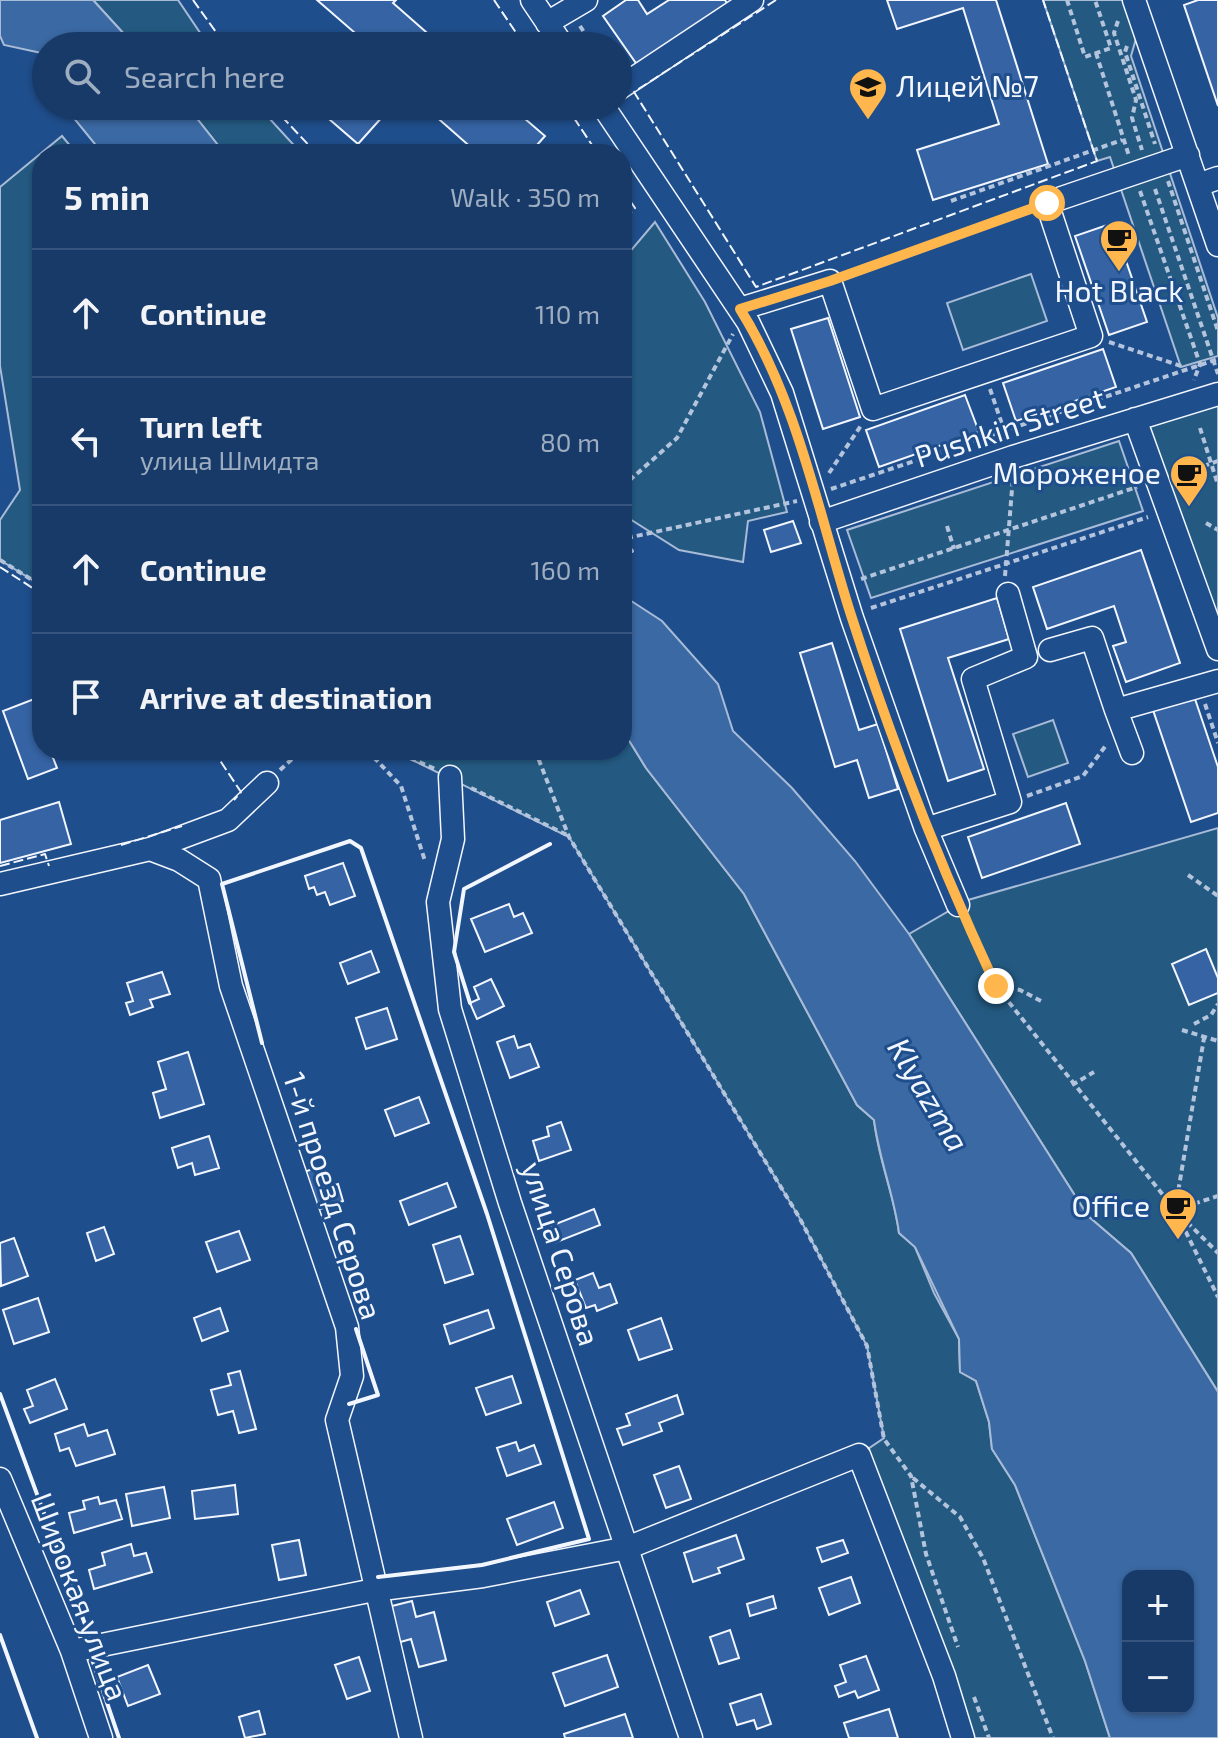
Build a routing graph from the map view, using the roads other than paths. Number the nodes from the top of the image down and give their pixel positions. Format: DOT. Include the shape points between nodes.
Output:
graph roads {
  1 [pos="532,0"];
  2 [pos="586,0"];
  3 [pos="752,0"];
  4 [pos="1135,0"];
  5 [pos="547,23"];
  6 [pos="553,32"];
  7 [pos="632,80"];
  8 [pos="612,120"];
  9 [pos="627,144"];
  10 [pos="632,152"];
  11 [pos="1188,155"];
  12 [pos="1208,182"];
  13 [pos="1218,245"];
  14 [pos="738,319"];
  15 [pos="1218,394"];
  16 [pos="1135,419"];
  17 [pos="821,522"];
  18 [pos="1008,594"];
  19 [pos="1218,649"];
  20 [pos="1050,650"];
  21 [pos="1208,683"];
  22 [pos="1118,717"];
  23 [pos="1132,753"];
  24 [pos="450,777"];
  25 [pos="267,783"];
  26 [pos="926,829"];
  27 [pos="150,849"];
  28 [pos="0,884"];
  29 [pos="958,905"];
  30 [pos="0,1479"];
  31 [pos="627,1548"];
  32 [pos="374,1590"];
  33 [pos="72,1651"];
  34 [pos="101,1738"];
  35 [pos="411,1738"];
  36 [pos="691,1738"];
  37 [pos="963,1738"];
  1 -- 5 [label="street"];
  2 -- 5 [label="street"];
  3 -- 7 [label="street"];
  4 -- 11 [label="street"];
  5 -- 6 [label="street"];
  8 -- 9 [label="street"];
  10 -- 14 [label="street"];
  11 -- 12 [label="street"];
  11 -- 14 [label="street" via="1047,203 1091,336 873,409 830,281"];
  12 -- 13 [label="street"];
  14 -- 17 [label="street" via="782,393 818,488"];
  15 -- 16 [label="street, Pushkin Street"];
  16 -- 17 [label="street, Pushkin Street"];
  16 -- 19 [label="street"];
  17 -- 26 [label="street"];
  18 -- 26 [label="street" via="1026,657 973,679 1010,802"];
  20 -- 22 [label="street" via="1092,638"];
  21 -- 22 [label="street"];
  22 -- 23 [label="street"];
  24 -- 31 [label="street, улица Серова" via="453,839 438,902 450,1009"];
  25 -- 27 [label="street" via="228,820"];
  26 -- 29 [label="street"];
  27 -- 28 [label="street"];
  27 -- 32 [label="street, 1-й проезд Серова" via="209,879 231,986 347,1327 352,1376 337,1420"];
  30 -- 33 [label="street, Широкая улица"];
  31 -- 32 [label="street" via="483,1576"];
  31 -- 36 [label="street, улица Серова"];
  31 -- 37 [label="street" via="859,1455"];
  32 -- 33 [label="street"];
  32 -- 35 [label="street, 1-й проезд Серова"];
  33 -- 34 [label="street, Широкая улица"];
}
